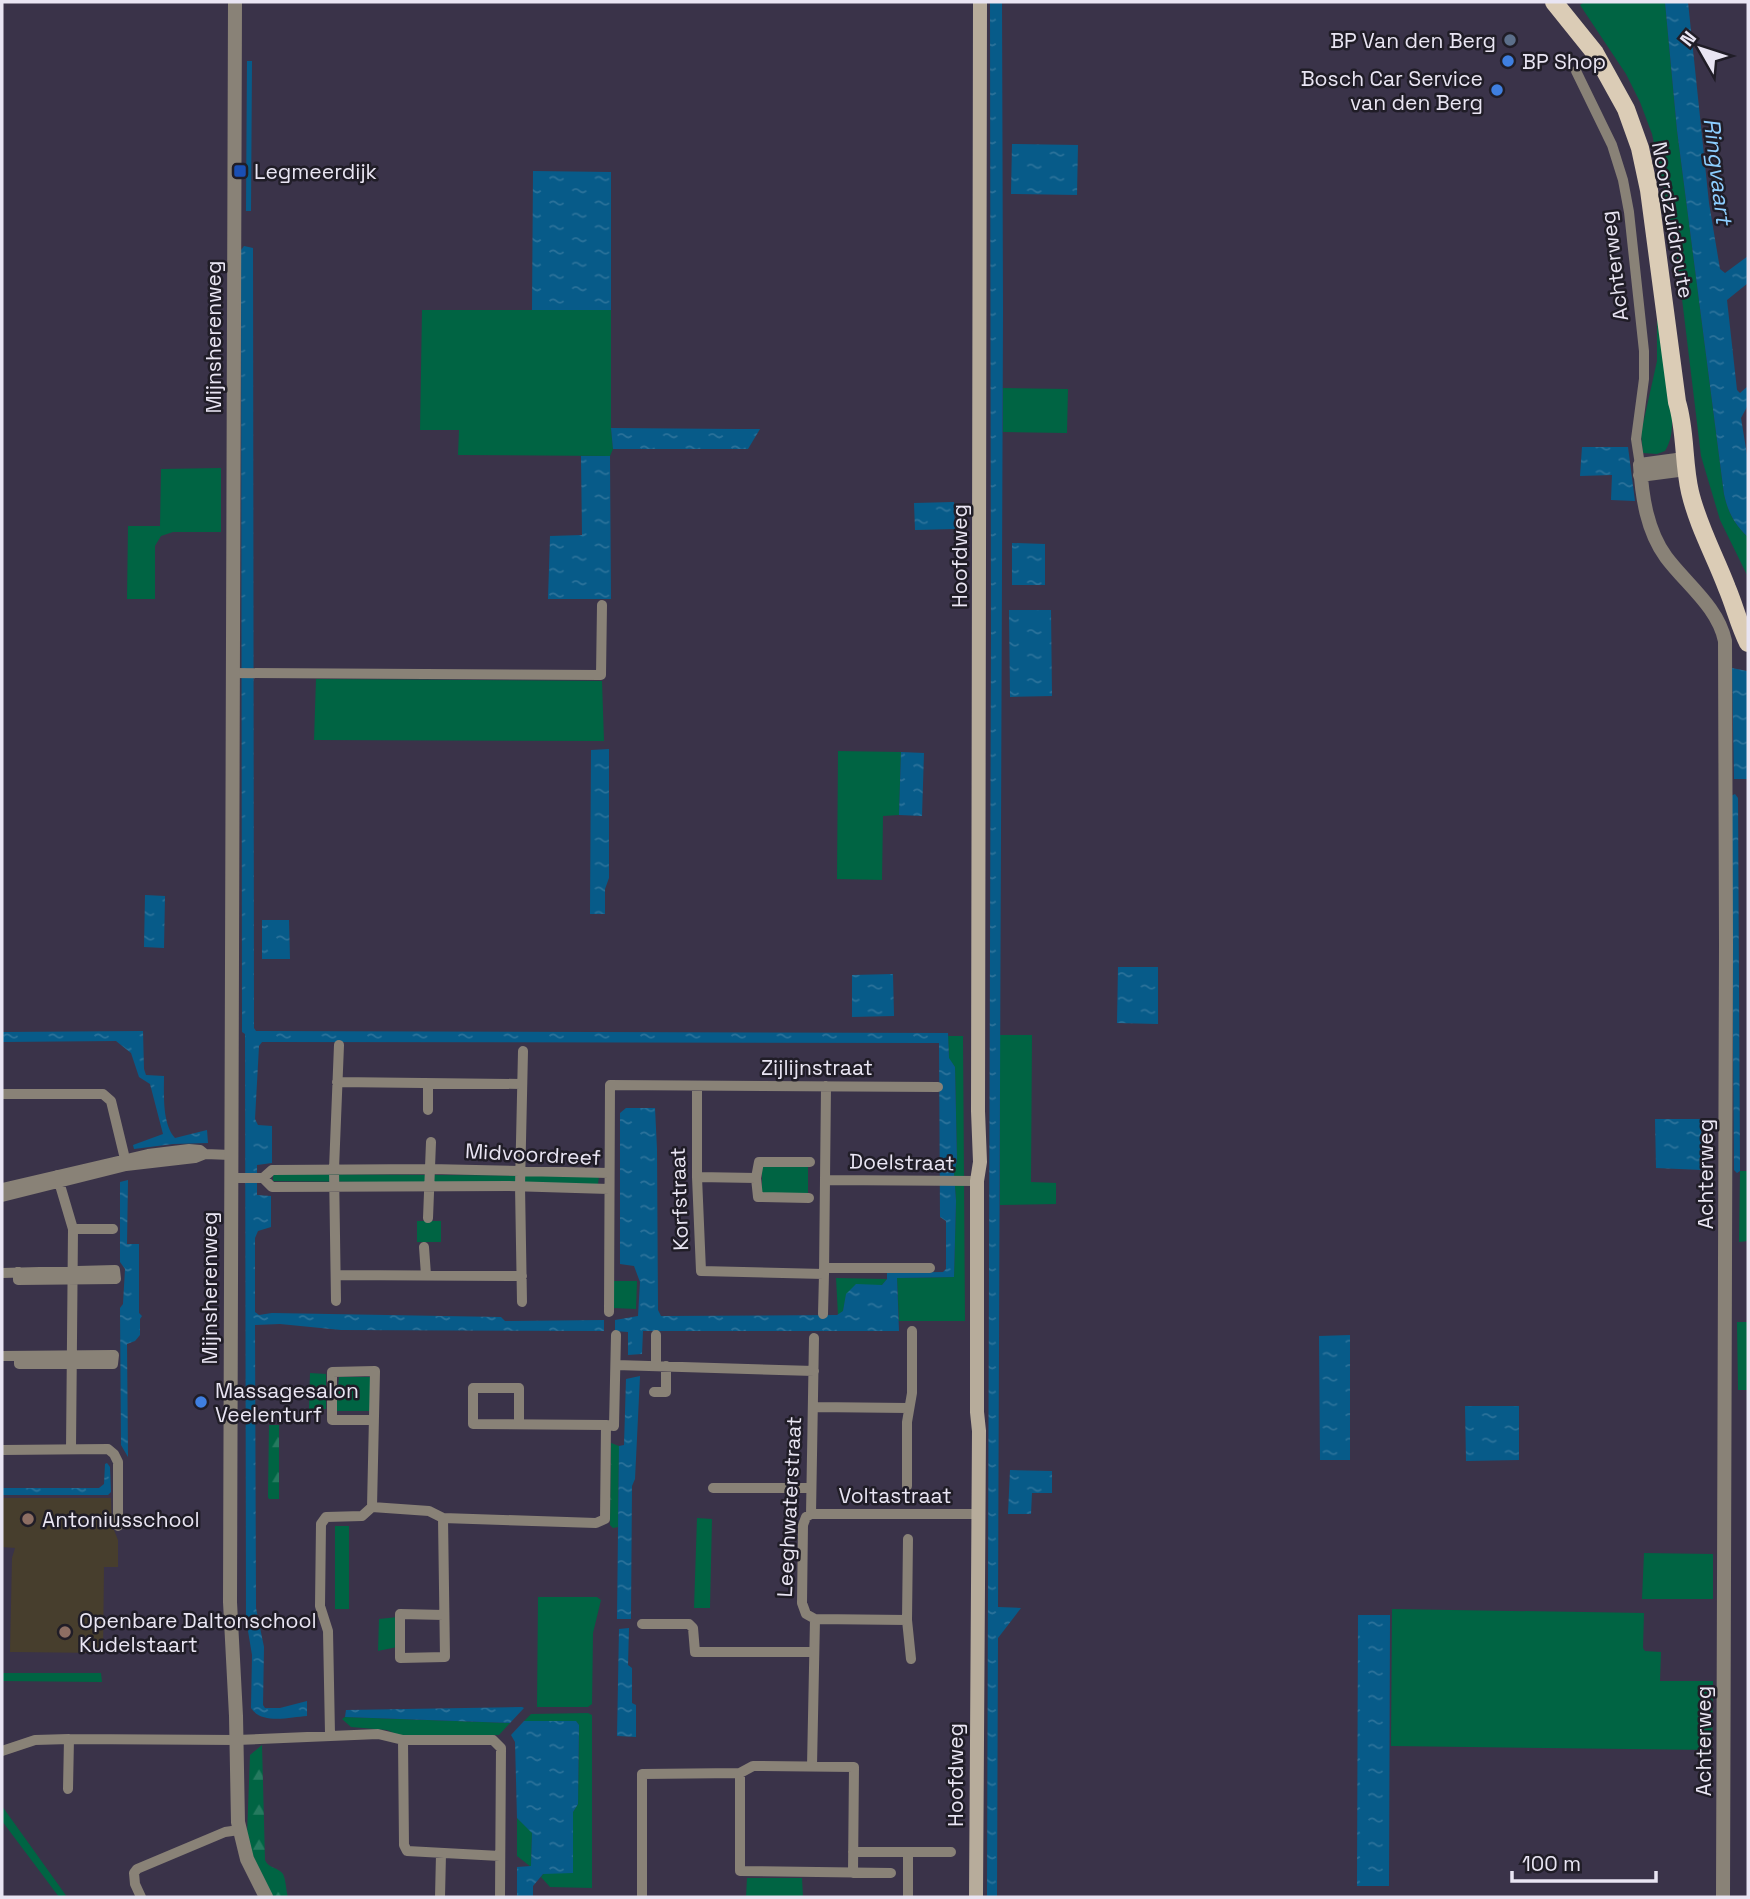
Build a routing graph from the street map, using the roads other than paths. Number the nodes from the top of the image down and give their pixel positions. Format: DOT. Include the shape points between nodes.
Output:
graph roads {
  1 [pos="235,2"];
  2 [pos="980,2"];
  3 [pos="1540,2"];
  4 [pos="1554,2"];
  5 [pos="1569,23"];
  6 [pos="1576,71"];
  7 [pos="1685,464"];
  8 [pos="1640,470"];
  9 [pos="1729,590"];
  10 [pos="602,605"];
  11 [pos="1748,623"];
  12 [pos="1748,643"];
  13 [pos="237,673"];
  14 [pos="339,1045"];
  15 [pos="523,1051"];
  16 [pos="337,1082"];
  17 [pos="428,1084"];
  18 [pos="522,1084"];
  19 [pos="697,1086"];
  20 [pos="826,1086"];
  21 [pos="938,1087"];
  22 [pos="2,1094"];
  23 [pos="428,1110"];
  24 [pos="431,1142"];
  25 [pos="230,1155"];
  26 [pos="125,1162"];
  27 [pos="810,1162"];
  28 [pos="430,1169"];
  29 [pos="334,1170"];
  30 [pos="521,1171"];
  31 [pos="609,1173"];
  32 [pos="696,1177"];
  33 [pos="235,1178"];
  34 [pos="262,1178"];
  35 [pos="756,1178"];
  36 [pos="58,1179"];
  37 [pos="826,1180"];
  38 [pos="977,1181"];
  39 [pos="428,1186"];
  40 [pos="520,1186"];
  41 [pos="2,1188"];
  42 [pos="335,1188"];
  43 [pos="609,1189"];
  44 [pos="2,1198"];
  45 [pos="809,1198"];
  46 [pos="428,1218"];
  47 [pos="73,1228"];
  48 [pos="113,1228"];
  49 [pos="424,1247"];
  50 [pos="930,1268"];
  51 [pos="824,1271"];
  52 [pos="2,1273"];
  53 [pos="72,1275"];
  54 [pos="337,1275"];
  55 [pos="426,1275"];
  56 [pos="522,1276"];
  57 [pos="335,1301"];
  58 [pos="522,1302"];
  59 [pos="609,1312"];
  60 [pos="823,1314"];
  61 [pos="912,1331"];
  62 [pos="616,1335"];
  63 [pos="656,1335"];
  64 [pos="814,1338"];
  65 [pos="2,1356"];
  66 [pos="71,1359"];
  67 [pos="616,1365"];
  68 [pos="661,1366"];
  69 [pos="814,1371"];
  70 [pos="654,1392"];
  71 [pos="813,1407"];
  72 [pos="908,1408"];
  73 [pos="374,1420"];
  74 [pos="519,1424"];
  75 [pos="606,1425"];
  76 [pos="71,1449"];
  77 [pos="2,1450"];
  78 [pos="907,1486"];
  79 [pos="713,1488"];
  80 [pos="811,1488"];
  81 [pos="372,1507"];
  82 [pos="811,1514"];
  83 [pos="975,1514"];
  84 [pos="443,1518"];
  85 [pos="118,1527"];
  86 [pos="908,1539"];
  87 [pos="444,1615"];
  88 [pos="815,1619"];
  89 [pos="907,1620"];
  90 [pos="642,1624"];
  91 [pos="813,1652"];
  92 [pos="911,1659"];
  93 [pos="330,1734"];
  94 [pos="69,1739"];
  95 [pos="237,1740"];
  96 [pos="403,1740"];
  97 [pos="2,1751"];
  98 [pos="812,1766"];
  99 [pos="740,1773"];
  100 [pos="68,1789"];
  101 [pos="239,1830"];
  102 [pos="853,1852"];
  103 [pos="908,1852"];
  104 [pos="951,1852"];
  105 [pos="441,1854"];
  106 [pos="500,1856"];
  107 [pos="853,1872"];
  108 [pos="891,1873"];
  109 [pos="141,1897"];
  110 [pos="266,1897"];
  111 [pos="440,1897"];
  112 [pos="500,1897"];
  113 [pos="642,1897"];
  114 [pos="908,1897"];
  115 [pos="976,1897"];
  116 [pos="1723,1897"];
  1 -- 13 [label="street, Mijnsherenweg"];
  2 -- 38 [label="main road, Hoofdweg"];
  3 -- 5 [label="main road, Noordzuidroute"];
  4 -- 5 [label="main road, Noordzuidroute"];
  5 -- 7 [label="main road, Noordzuidroute" via="1595,53 1626,108 1640,148 1677,402 1676,443"];
  6 -- 8 [label="street, Achterweg" via="1612,145 1629,212 1644,351 1636,439"];
  7 -- 8 [label="street"];
  7 -- 9 [label="main road, Noordzuidroute" via="1699,521"];
  8 -- 116 [label="street, Achterweg" via="1653,535 1715,616 1725,641"];
  9 -- 11 [label="main road, Noordzuidroute"];
  9 -- 12 [label="main road, Noordzuidroute"];
  10 -- 13 [label="street" via="601,675"];
  13 -- 25 [label="street, Mijnsherenweg"];
  14 -- 16 [label="street"];
  15 -- 18 [label="street"];
  16 -- 17 [label="street"];
  16 -- 29 [label="street"];
  17 -- 18 [label="street"];
  17 -- 23 [label="street"];
  18 -- 30 [label="street"];
  19 -- 20 [label="street, Zijlijnstraat"];
  19 -- 31 [label="street, Zijlijnstraat" via="610,1085"];
  19 -- 32 [label="street, Korfstraat"];
  20 -- 21 [label="street, Zijlijnstraat"];
  20 -- 37 [label="street"];
  22 -- 26 [label="street" via="103,1094 111,1101"];
  24 -- 28 [label="street"];
  25 -- 26 [label="street"];
  25 -- 33 [label="street, Mijnsherenweg"];
  26 -- 36 [label="street"];
  27 -- 35 [label="street" via="759,1162"];
  28 -- 29 [label="street, Midvoordreef"];
  28 -- 30 [label="street, Midvoordreef"];
  28 -- 39 [label="street"];
  29 -- 34 [label="street, Midvoordreef" via="272,1170"];
  29 -- 42 [label="street"];
  30 -- 31 [label="street, Midvoordreef"];
  30 -- 40 [label="street"];
  31 -- 43 [label="street, Midvoordreef"];
  32 -- 35 [label="street"];
  32 -- 51 [label="street, Korfstraat" via="701,1271"];
  33 -- 34 [label="street, Midvoordreef"];
  33 -- 95 [label="street, Mijnsherenweg" via="230,1602"];
  34 -- 42 [label="street, Midvoordreef" via="272,1187"];
  35 -- 45 [label="street" via="758,1197"];
  36 -- 41 [label="street"];
  36 -- 44 [label="street"];
  36 -- 47 [label="street"];
  37 -- 38 [label="street, Doelstraat"];
  37 -- 51 [label="street"];
  38 -- 83 [label="main road, Hoofdweg" via="979,1431"];
  39 -- 40 [label="street, Midvoordreef"];
  39 -- 42 [label="street, Midvoordreef"];
  39 -- 46 [label="street"];
  40 -- 43 [label="street, Midvoordreef"];
  40 -- 56 [label="street"];
  42 -- 54 [label="street"];
  43 -- 59 [label="street"];
  47 -- 48 [label="street"];
  47 -- 53 [label="street"];
  49 -- 55 [label="street"];
  50 -- 51 [label="street, Korfstraat"];
  51 -- 60 [label="street"];
  52 -- 53 [label="street"];
  53 -- 66 [label="street"];
  54 -- 55 [label="street"];
  54 -- 57 [label="street"];
  55 -- 56 [label="street"];
  56 -- 58 [label="street"];
  61 -- 72 [label="street"];
  62 -- 67 [label="street"];
  63 -- 68 [label="street"];
  64 -- 69 [label="street, Leeghwaterstraat"];
  65 -- 66 [label="street"];
  66 -- 76 [label="street"];
  67 -- 68 [label="street"];
  67 -- 75 [label="street" via="614,1426"];
  68 -- 69 [label="street"];
  68 -- 70 [label="street" via="666,1392"];
  69 -- 71 [label="street, Leeghwaterstraat"];
  71 -- 72 [label="street"];
  71 -- 80 [label="street, Leeghwaterstraat"];
  72 -- 78 [label="street"];
  73 -- 73 [label="street" via="375,1371 332,1371 332,1420"];
  73 -- 81 [label="street"];
  74 -- 74 [label="street" via="473,1424 473,1388 519,1388"];
  74 -- 75 [label="street"];
  75 -- 84 [label="street" via="605,1519 596,1523"];
  76 -- 77 [label="street"];
  76 -- 85 [label="street" via="108,1449 114,1454 118,1462"];
  79 -- 80 [label="street"];
  80 -- 82 [label="street, Leeghwaterstraat"];
  81 -- 84 [label="street" via="429,1511"];
  81 -- 93 [label="street" via="362,1516 326,1517 321,1524 320,1606 328,1631"];
  82 -- 83 [label="street, Voltastraat"];
  82 -- 88 [label="street, Leeghwaterstraat" via="803,1525 802,1603 806,1614"];
  83 -- 115 [label="main road, Hoofdweg"];
  84 -- 87 [label="street"];
  86 -- 89 [label="street"];
  87 -- 87 [label="street" via="400,1614 400,1658 444,1657"];
  88 -- 89 [label="street"];
  88 -- 91 [label="street, Leeghwaterstraat"];
  89 -- 92 [label="street"];
  90 -- 91 [label="street" via="689,1624 695,1652"];
  91 -- 98 [label="street, Leeghwaterstraat"];
  93 -- 95 [label="street"];
  93 -- 96 [label="street" via="378,1734"];
  94 -- 95 [label="street"];
  94 -- 97 [label="street" via="35,1740"];
  94 -- 100 [label="street"];
  95 -- 101 [label="street, Mijnsherenweg"];
  96 -- 105 [label="street" via="404,1845 413,1853"];
  96 -- 106 [label="street" via="497,1743 501,1748"];
  98 -- 99 [label="street" via="753,1766"];
  98 -- 102 [label="street" via="854,1767"];
  99 -- 107 [label="street" via="740,1871"];
  99 -- 113 [label="street" via="642,1774"];
  101 -- 109 [label="street" via="137,1869 135,1884"];
  101 -- 110 [label="street, Mijnsherenweg"];
  102 -- 103 [label="street"];
  102 -- 107 [label="street"];
  103 -- 104 [label="street"];
  103 -- 114 [label="street"];
  105 -- 106 [label="street"];
  105 -- 111 [label="street"];
  106 -- 112 [label="street"];
  107 -- 108 [label="street"];
}
